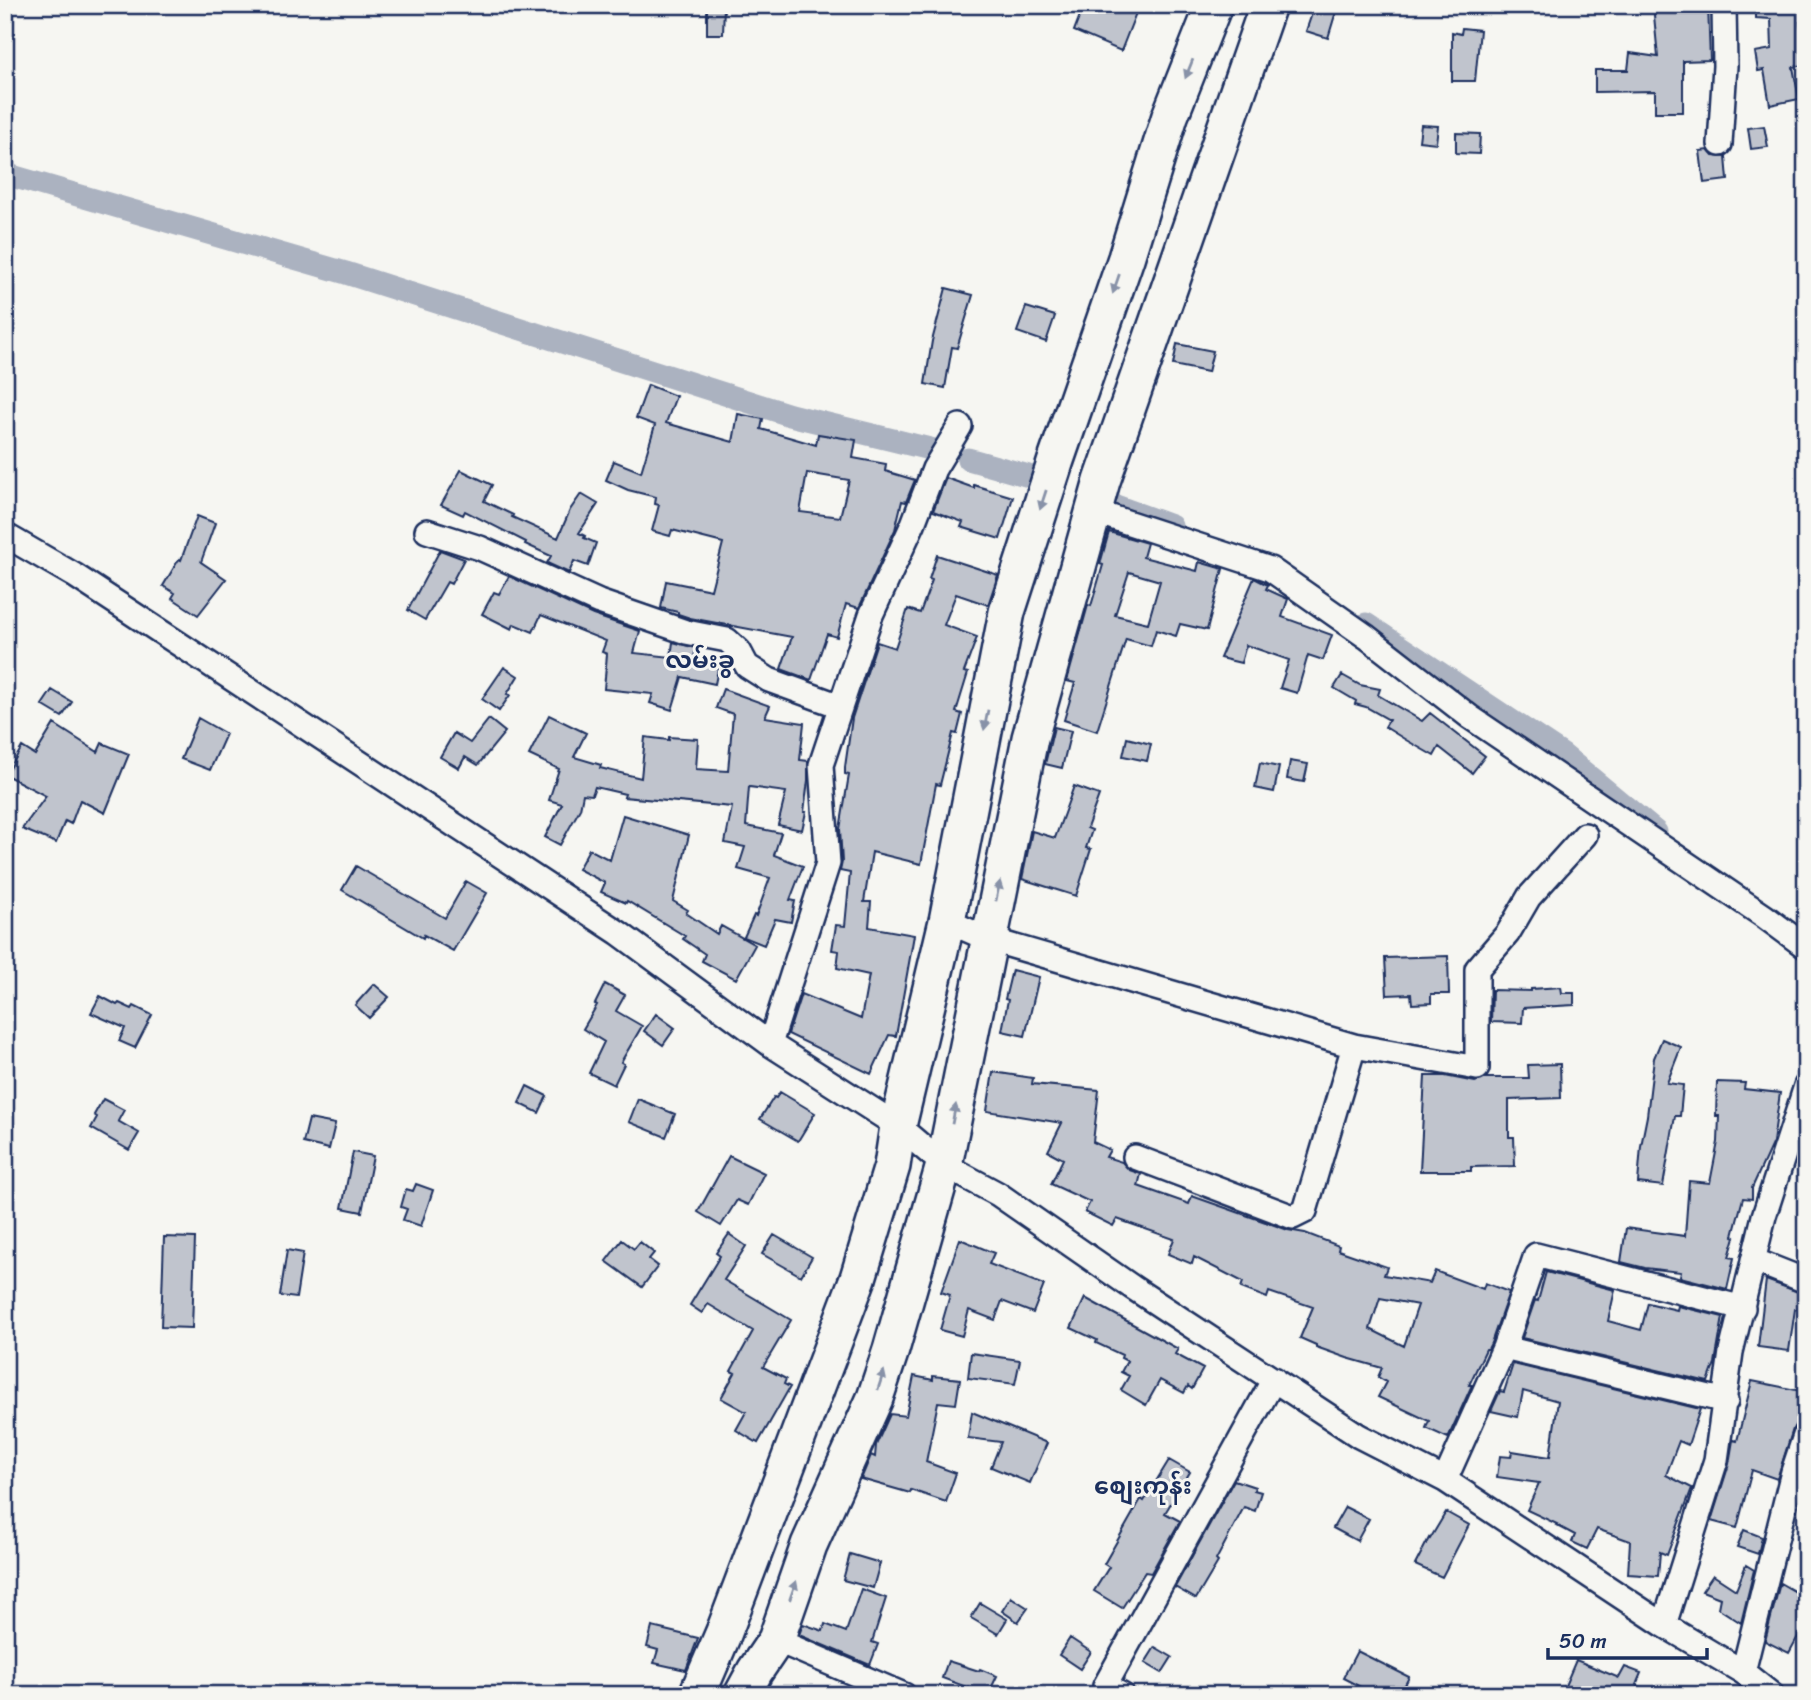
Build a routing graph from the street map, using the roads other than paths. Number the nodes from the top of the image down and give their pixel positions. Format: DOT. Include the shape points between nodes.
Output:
graph roads {
  1 [pos="1214,5"];
  2 [pos="1268,5"];
  3 [pos="1724,5"];
  4 [pos="1720,144"];
  5 [pos="960,426"];
  6 [pos="1091,520"];
  7 [pos="427,531"];
  8 [pos="5,535"];
  9 [pos="840,706"];
  10 [pos="1585,835"];
  11 [pos="947,920"];
  12 [pos="988,939"];
  13 [pos="1806,947"];
  14 [pos="770,1044"];
  15 [pos="1354,1046"];
  16 [pos="1806,1086"];
  17 [pos="898,1126"];
  18 [pos="1135,1157"];
  19 [pos="944,1165"];
  20 [pos="1753,1260"];
  21 [pos="1806,1281"];
  22 [pos="1743,1308"];
  23 [pos="1504,1348"];
  24 [pos="1275,1380"];
  25 [pos="1726,1401"];
  26 [pos="1806,1433"];
  27 [pos="1445,1480"];
  28 [pos="1664,1625"];
  29 [pos="776,1640"];
  30 [pos="1743,1672"];
  31 [pos="697,1695"];
  32 [pos="742,1695"];
  33 [pos="904,1695"];
  34 [pos="1122,1695"];
  35 [pos="1772,1695"];
  1 -- 11 [label="highway, one-way" via="1170,116 1007,612"];
  2 -- 6 [label="highway"];
  3 -- 4 [label="street"];
  5 -- 9 [label="street" via="934,469 871,615"];
  12 -- 6 [label="highway, one-way" via="1030,738"];
  6 -- 13 [label="street" via="1102,514 1270,569 1470,717"];
  7 -- 9 [label="street" via="480,548 598,602 686,632 727,640 747,666 769,680"];
  8 -- 14 [label="street" via="74,575 619,933"];
  9 -- 14 [label="street" via="821,765 828,863"];
  10 -- 15 [label="street" via="1529,897 1508,933 1477,969 1477,1068"];
  11 -- 12 [label="street"];
  11 -- 17 [label="highway"];
  12 -- 15 [label="street"];
  19 -- 12 [label="highway, one-way"];
  14 -- 17 [label="street"];
  15 -- 18 [label="street" via="1305,1211 1293,1217"];
  16 -- 20 [label="street"];
  17 -- 19 [label="street"];
  17 -- 31 [label="highway" via="892,1166 858,1278"];
  19 -- 24 [label="street" via="999,1194"];
  29 -- 19 [label="highway, one-way" via="809,1545 875,1398"];
  20 -- 21 [label="street"];
  20 -- 22 [label="street"];
  22 -- 23 [label="street" via="1536,1255"];
  22 -- 25 [label="street" via="1731,1352"];
  23 -- 25 [label="street"];
  23 -- 27 [label="street"];
  24 -- 27 [label="street" via="1359,1436"];
  24 -- 34 [label="street" via="1105,1686"];
  25 -- 28 [label="street" via="1716,1460"];
  26 -- 30 [label="street"];
  27 -- 28 [label="street"];
  28 -- 30 [label="street"];
  29 -- 32 [label="highway"];
  29 -- 33 [label="street"];
  30 -- 35 [label="street"];
}
